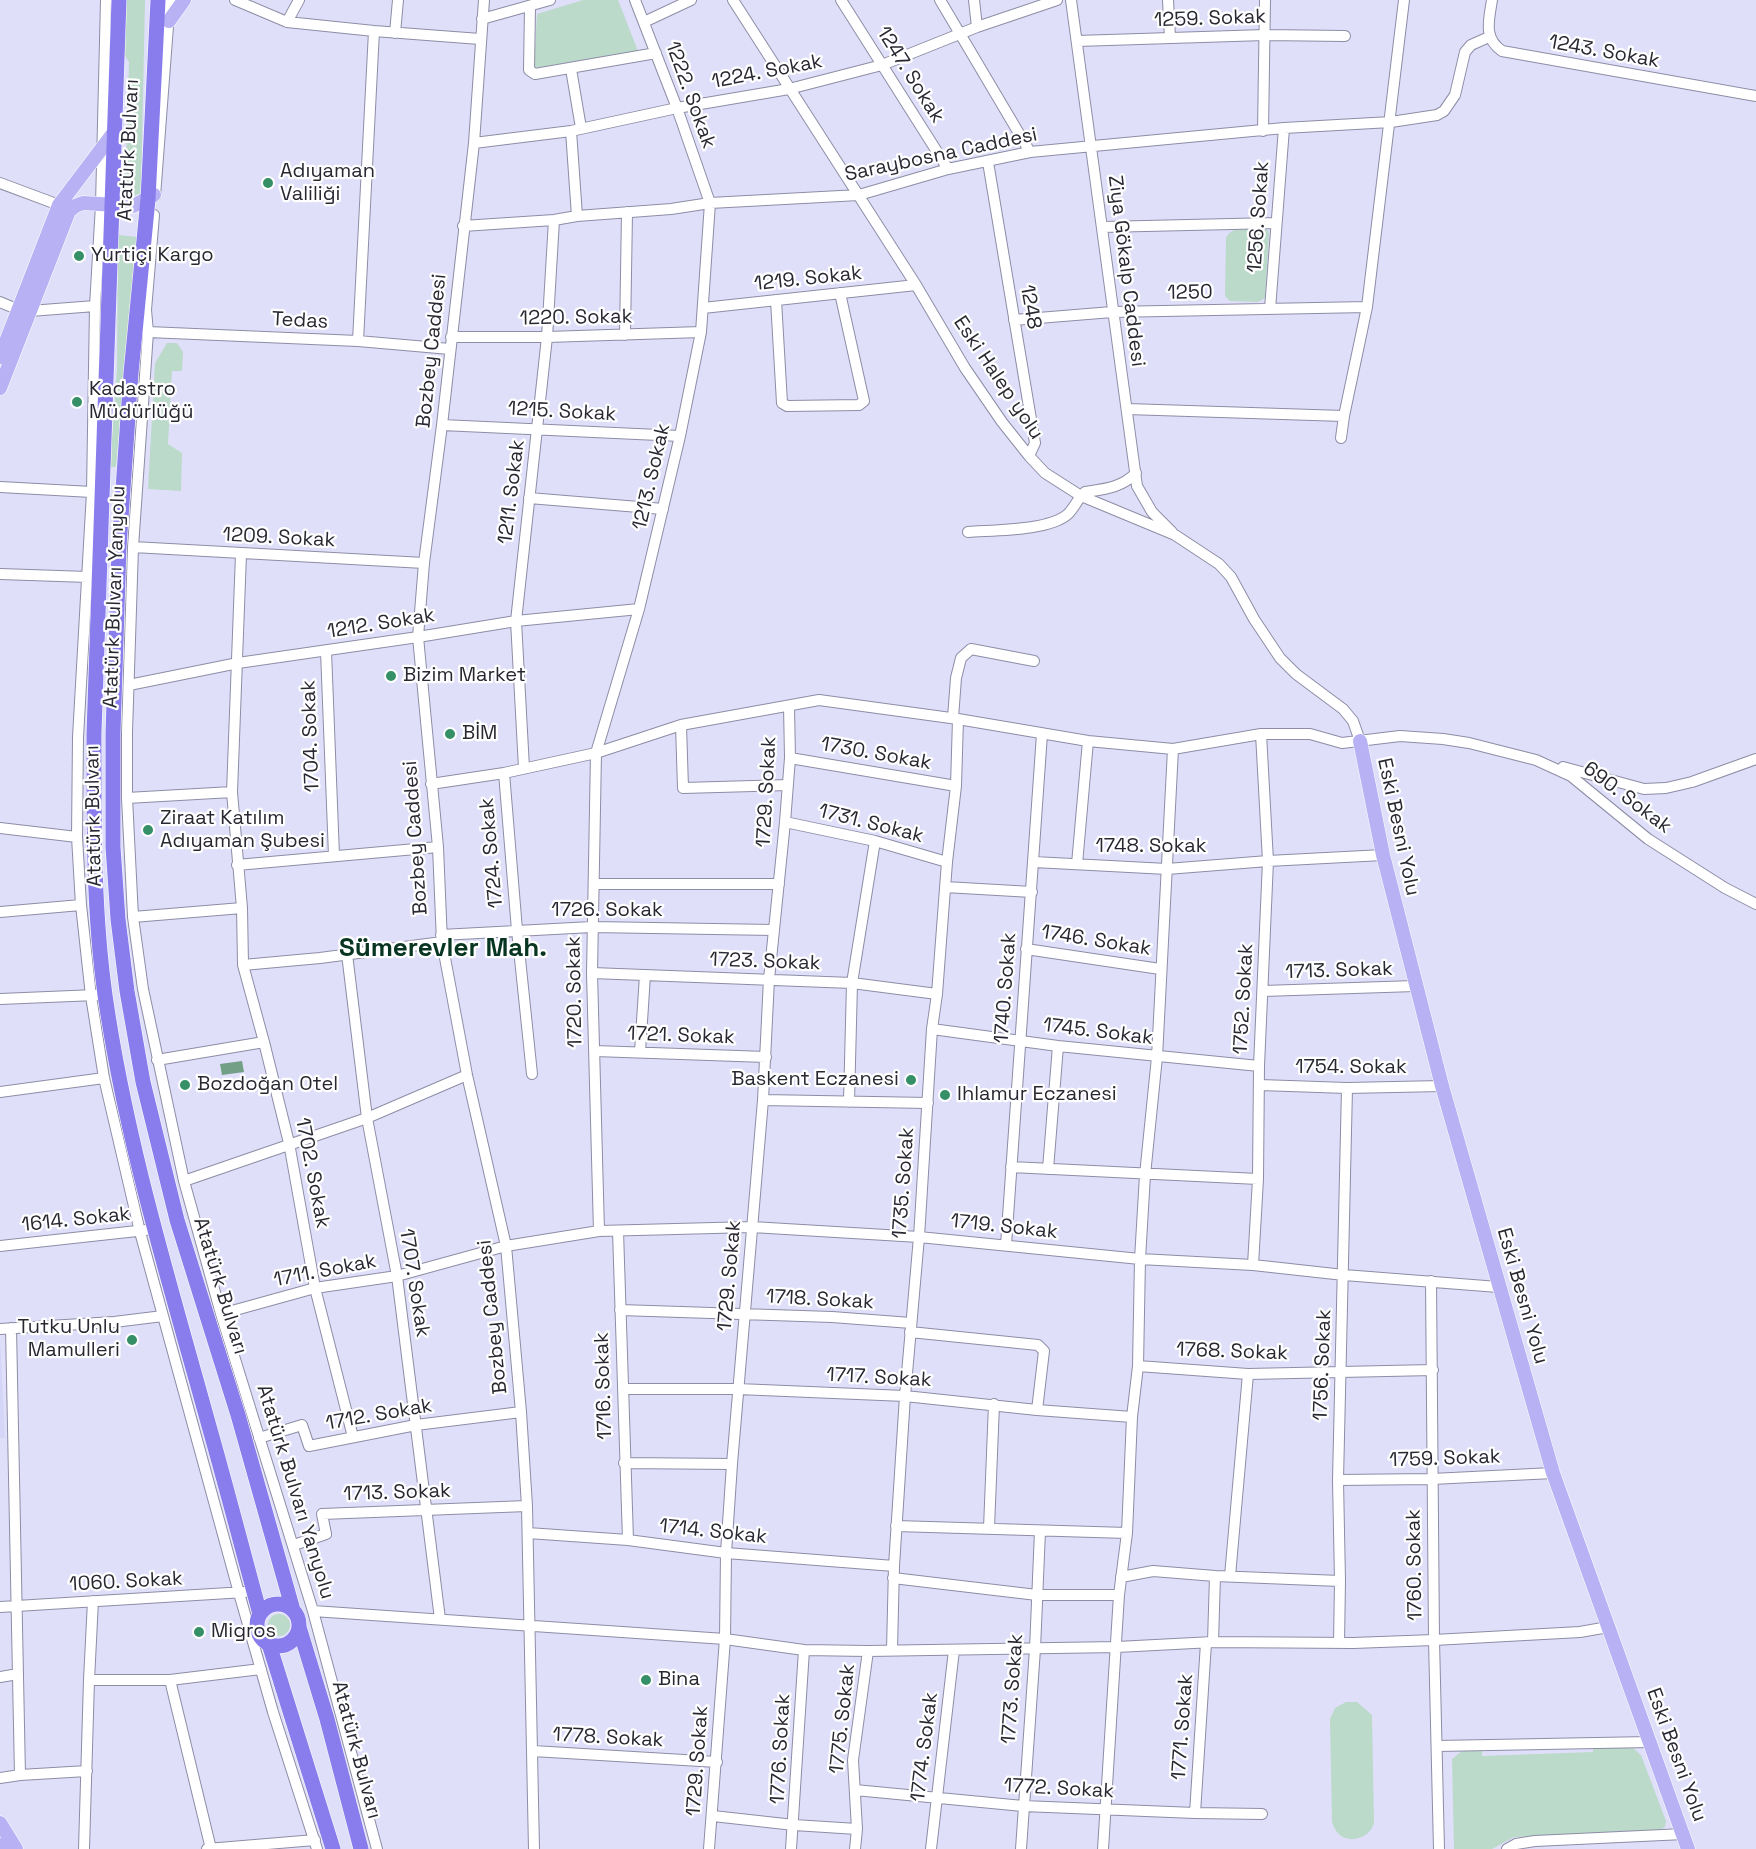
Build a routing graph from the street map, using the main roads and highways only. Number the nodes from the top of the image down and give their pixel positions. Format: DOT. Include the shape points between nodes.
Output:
graph roads {
  1 [pos="119,0"];
  2 [pos="158,0"];
  3 [pos="184,0"];
  4 [pos="169,21"];
  5 [pos="115,131"];
  6 [pos="152,197"];
  7 [pos="106,205"];
  8 [pos="25,311"];
  9 [pos="0,357"];
  10 [pos="0,388"];
  11 [pos="1360,741"];
  12 [pos="293,1610"];
  13 [pos="260,1614"];
  14 [pos="299,1627"];
  15 [pos="269,1644"];
  16 [pos="0,1823"];
  17 [pos="0,1845"];
  18 [pos="2,1849"];
  19 [pos="16,1849"];
  20 [pos="333,1849"];
  21 [pos="361,1849"];
  22 [pos="1688,1849"];
  1 -- 5 [label="highway, Atatürk Bulvarı"];
  2 -- 6 [label="highway, Atatürk Bulvarı"];
  3 -- 4 [label="main road"];
  5 -- 7 [label="highway, Atatürk Bulvarı"];
  5 -- 8 [label="main road" via="59,205"];
  6 -- 7 [label="main road" via="133,206"];
  6 -- 12 [label="highway, Atatürk Bulvarı" via="131,373 119,547 112,733 118,919 143,1082 177,1220"];
  7 -- 8 [label="main road" via="81,204 69,211"];
  7 -- 13 [label="highway, Atatürk Bulvarı" via="94,734 98,995 121,1088 147,1230 246,1592"];
  8 -- 9 [label="main road"];
  8 -- 10 [label="main road"];
  11 -- 22 [label="main road, Eski Besni Yolu" via="1415,986 1553,1473"];
  12 -- 13 [label="highway" via="273,1605"];
  12 -- 14 [label="highway"];
  13 -- 15 [label="highway" via="258,1631"];
  14 -- 15 [label="highway" via="288,1644"];
  14 -- 21 [label="highway, Atatürk Bulvarı"];
  15 -- 20 [label="highway"];
  16 -- 19 [label="main road"];
  17 -- 18 [label="main road"];
}
